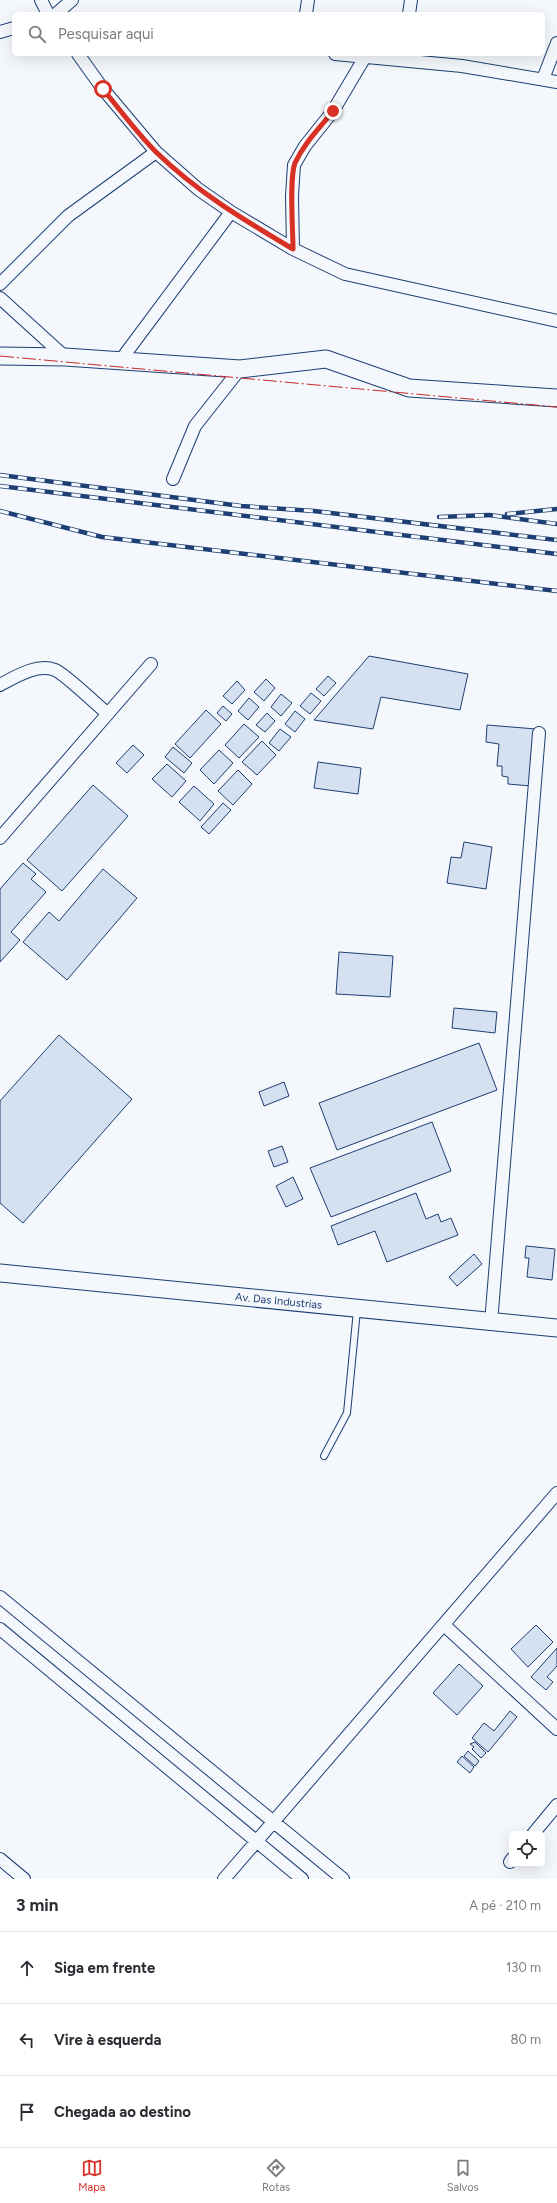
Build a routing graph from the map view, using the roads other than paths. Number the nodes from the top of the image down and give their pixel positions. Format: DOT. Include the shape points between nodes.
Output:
graph roads {
  1 [pos="41,0"];
  2 [pos="72,0"];
  3 [pos="308,0"];
  4 [pos="411,0"];
  5 [pos="47,12"];
  6 [pos="58,12"];
  7 [pos="306,12"];
  8 [pos="409,12"];
  9 [pos="12,29"];
  10 [pos="0,32"];
  11 [pos="557,44"];
  12 [pos="79,56"];
  13 [pos="355,56"];
  14 [pos="365,57"];
  15 [pos="404,58"];
  16 [pos="543,80"];
  17 [pos="557,82"];
  18 [pos="156,152"];
  19 [pos="231,212"];
  20 [pos="293,249"];
  21 [pos="0,284"];
  22 [pos="0,298"];
  23 [pos="557,321"];
  24 [pos="0,356"];
  25 [pos="65,357"];
  26 [pos="120,361"];
  27 [pos="240,369"];
  28 [pos="557,398"];
  29 [pos="173,479"];
  30 [pos="151,664"];
  31 [pos="0,685"];
  32 [pos="108,714"];
  33 [pos="540,733"];
  34 [pos="2,831"];
  35 [pos="0,1273"];
  36 [pos="357,1309"];
  37 [pos="491,1322"];
  38 [pos="557,1328"];
  39 [pos="324,1456"];
  40 [pos="557,1493"];
  41 [pos="0,1597"];
  42 [pos="444,1625"];
  43 [pos="0,1629"];
  44 [pos="557,1729"];
  45 [pos="557,1805"];
  46 [pos="273,1821"];
  47 [pos="535,1831"];
  48 [pos="256,1841"];
  49 [pos="0,1859"];
  50 [pos="24,1879"];
  51 [pos="224,1879"];
  52 [pos="302,1879"];
  53 [pos="343,1879"];
  1 -- 5 [label="street"];
  2 -- 6 [label="street"];
  3 -- 7 [label="street"];
  4 -- 8 [label="street"];
  9 -- 10 [label="street"];
  11 -- 16 [label="street"];
  12 -- 18 [label="street" via="103,89"];
  13 -- 14 [label="street"];
  14 -- 15 [label="street"];
  14 -- 20 [label="street" via="333,111 294,164"];
  15 -- 16 [label="street"];
  16 -- 17 [label="street"];
  18 -- 19 [label="street" via="198,189"];
  18 -- 21 [label="street" via="68,216"];
  19 -- 20 [label="street"];
  19 -- 26 [label="street"];
  20 -- 23 [label="street" via="345,274"];
  22 -- 25 [label="street"];
  24 -- 25 [label="street"];
  25 -- 26 [label="street"];
  26 -- 27 [label="street"];
  27 -- 28 [label="street" via="326,359 409,388"];
  27 -- 29 [label="street" via="195,426"];
  30 -- 32 [label="street"];
  31 -- 32 [label="street" via="27,672 56,670"];
  32 -- 34 [label="street"];
  33 -- 37 [label="street"];
  35 -- 36 [label="street, Av. Das Industrias"];
  36 -- 37 [label="street, Av. Das Industrias"];
  36 -- 39 [label="lane" via="347,1413"];
  37 -- 38 [label="street, Av. Das Industrias"];
  40 -- 42 [label="street"];
  41 -- 46 [label="street"];
  42 -- 44 [label="street"];
  42 -- 46 [label="street"];
  43 -- 48 [label="street"];
  45 -- 47 [label="street"];
  46 -- 48 [label="street"];
  46 -- 53 [label="street"];
  48 -- 51 [label="street"];
  48 -- 52 [label="street"];
  49 -- 50 [label="street"];
}
